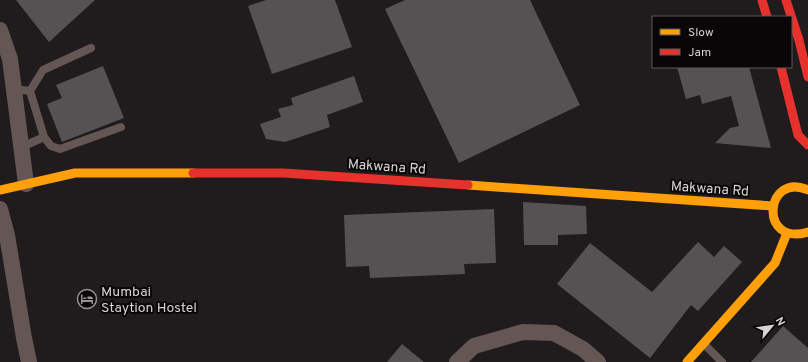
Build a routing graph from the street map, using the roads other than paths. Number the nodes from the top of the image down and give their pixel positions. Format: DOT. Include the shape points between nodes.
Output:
graph roads {
  1 [pos="762,0"];
  2 [pos="786,0"];
  3 [pos="767,16"];
  4 [pos="789,16"];
  5 [pos="792,28"];
  6 [pos="0,30"];
  7 [pos="808,38"];
  8 [pos="795,42"];
  9 [pos="91,48"];
  10 [pos="781,68"];
  11 [pos="808,77"];
  12 [pos="22,90"];
  13 [pos="121,127"];
  14 [pos="44,137"];
  15 [pos="808,145"];
  16 [pos="22,147"];
  17 [pos="26,184"];
  18 [pos="0,190"];
  19 [pos="808,190"];
  20 [pos="773,206"];
  21 [pos="0,209"];
  22 [pos="808,232"];
  23 [pos="787,233"];
  24 [pos="704,344"];
  25 [pos="29,362"];
  26 [pos="457,362"];
  27 [pos="598,362"];
  28 [pos="687,362"];
  29 [pos="722,362"];
  1 -- 3 [label="street"];
  2 -- 4 [label="street"];
  5 -- 8 [label="street"];
  6 -- 12 [label="street"];
  7 -- 8 [label="lane"];
  8 -- 11 [label="street"];
  9 -- 12 [label="lane" via="43,70"];
  10 -- 15 [label="street" via="798,135"];
  12 -- 14 [label="lane"];
  12 -- 16 [label="street"];
  13 -- 14 [label="lane" via="60,149 51,146"];
  14 -- 16 [label="lane"];
  16 -- 17 [label="street"];
  17 -- 18 [label="street, Makwana Rd"];
  17 -- 20 [label="street, Makwana Rd" via="75,173 283,173"];
  19 -- 20 [label="street" via="786,188 779,194"];
  20 -- 23 [label="street" via="774,221"];
  21 -- 25 [label="street" via="8,235"];
  22 -- 23 [label="street" via="797,235"];
  23 -- 24 [label="street" via="775,263"];
  24 -- 28 [label="street"];
  24 -- 29 [label="lane"];
  26 -- 27 [label="street" via="474,346 522,332 554,333 583,349"];
}
